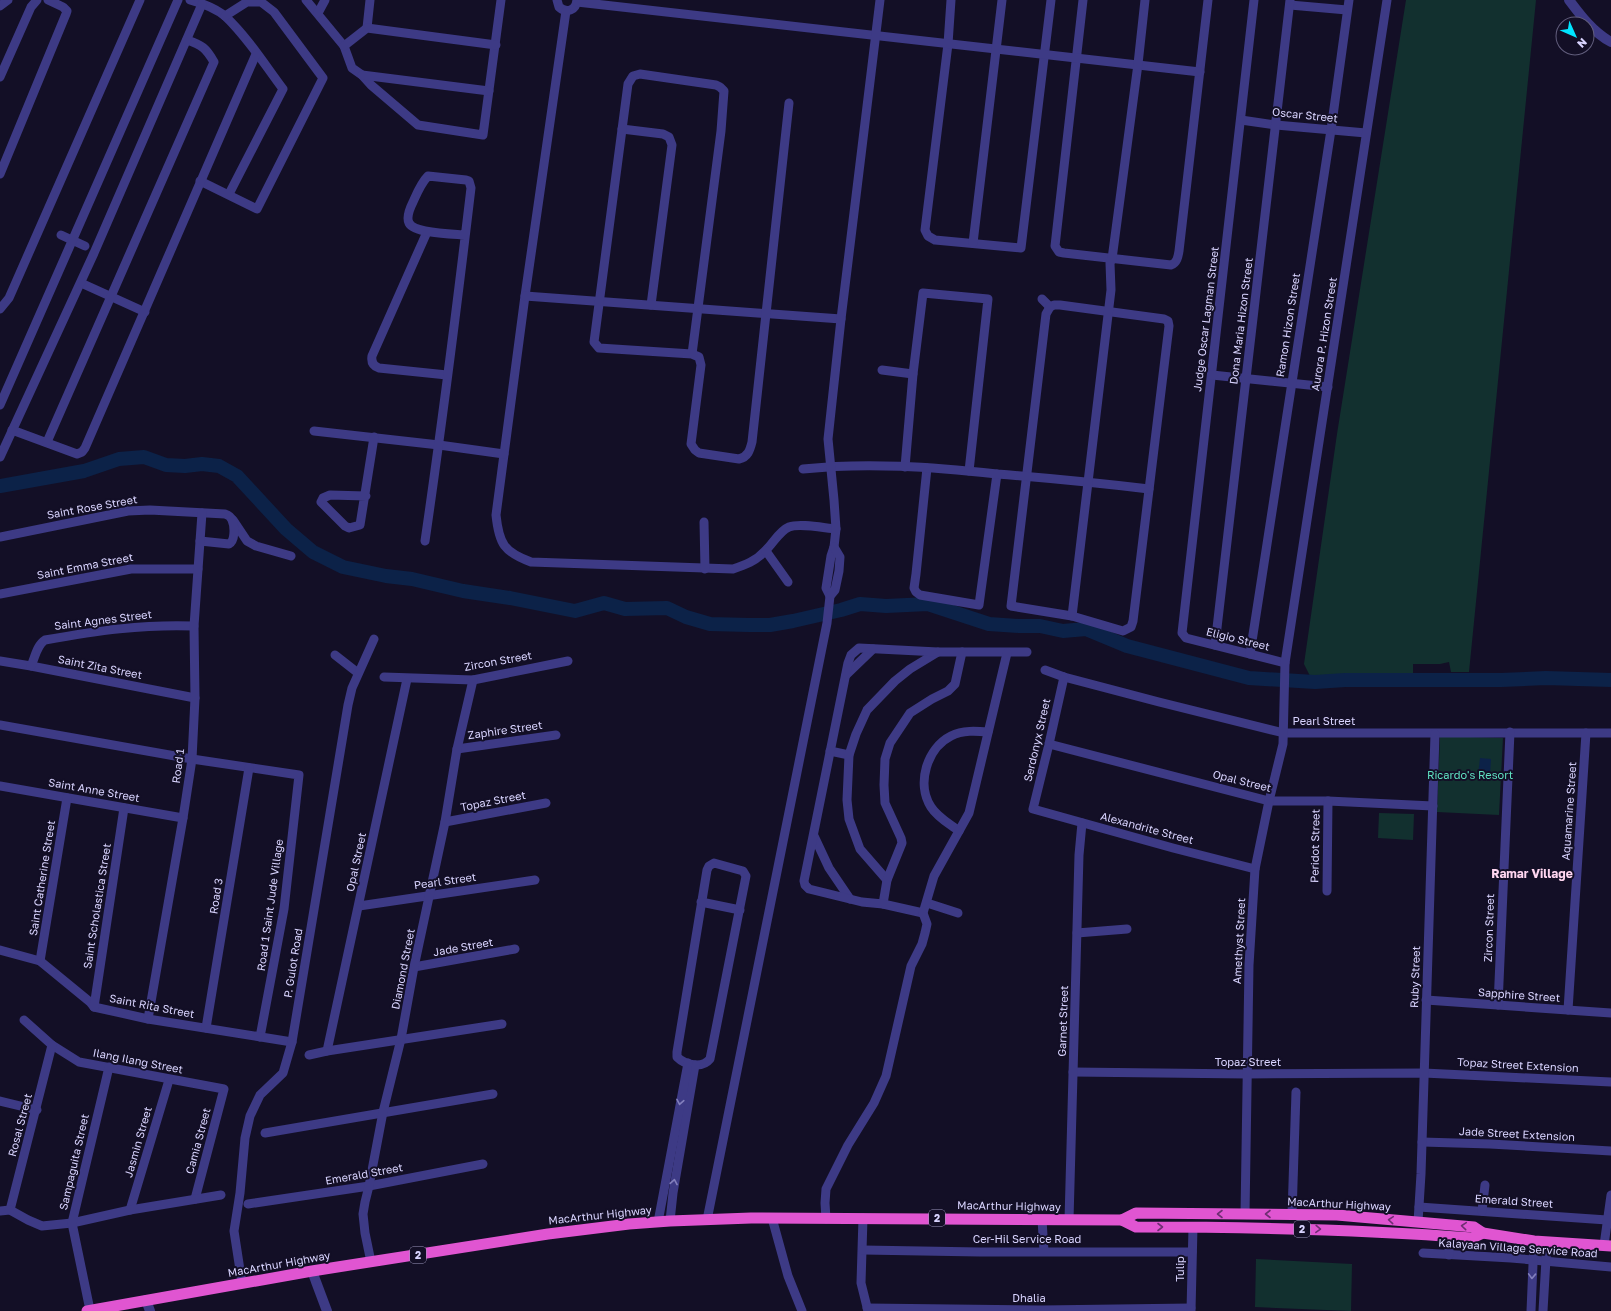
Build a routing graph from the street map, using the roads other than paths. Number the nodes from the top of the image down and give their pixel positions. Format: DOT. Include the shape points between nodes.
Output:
graph roads {
  1 [pos="8,0"];
  2 [pos="37,0"];
  3 [pos="48,0"];
  4 [pos="140,0"];
  5 [pos="178,0"];
  6 [pos="190,0"];
  7 [pos="306,0"];
  8 [pos="325,0"];
  9 [pos="370,0"];
  10 [pos="501,0"];
  11 [pos="557,0"];
  12 [pos="880,0"];
  13 [pos="952,0"];
  14 [pos="1002,0"];
  15 [pos="1051,0"];
  16 [pos="1084,0"];
  17 [pos="1146,0"];
  18 [pos="1208,0"];
  19 [pos="1254,0"];
  20 [pos="1349,0"];
  21 [pos="1387,0"];
  22 [pos="1569,0"];
  23 [pos="577,1"];
  24 [pos="1290,3"];
  25 [pos="202,4"];
  26 [pos="0,6"];
  27 [pos="1347,10"];
  28 [pos="566,11"];
  29 [pos="318,13"];
  30 [pos="225,16"];
  31 [pos="367,28"];
  32 [pos="876,35"];
  33 [pos="186,40"];
  34 [pos="1611,42"];
  35 [pos="948,44"];
  36 [pos="496,45"];
  37 [pos="344,46"];
  38 [pos="996,49"];
  39 [pos="256,54"];
  40 [pos="1044,55"];
  41 [pos="1077,59"];
  42 [pos="1138,64"];
  43 [pos="1200,72"];
  44 [pos="362,75"];
  45 [pos="0,77"];
  46 [pos="488,91"];
  47 [pos="789,103"];
  48 [pos="1241,120"];
  49 [pos="1276,125"];
  50 [pos="622,129"];
  51 [pos="1331,130"];
  52 [pos="1366,133"];
  53 [pos="0,174"];
  54 [pos="200,181"];
  55 [pos="229,194"];
  56 [pos="427,232"];
  57 [pos="61,235"];
  58 [pos="466,235"];
  59 [pos="72,240"];
  60 [pos="973,243"];
  61 [pos="85,246"];
  62 [pos="1112,259"];
  63 [pos="81,283"];
  64 [pos="525,296"];
  65 [pos="112,297"];
  66 [pos="1042,299"];
  67 [pos="598,302"];
  68 [pos="651,305"];
  69 [pos="1050,307"];
  70 [pos="698,308"];
  71 [pos="0,309"];
  72 [pos="1108,311"];
  73 [pos="145,312"];
  74 [pos="766,314"];
  75 [pos="841,319"];
  76 [pos="692,354"];
  77 [pos="882,370"];
  78 [pos="913,374"];
  79 [pos="1212,375"];
  80 [pos="447,376"];
  81 [pos="1247,379"];
  82 [pos="1291,383"];
  83 [pos="1328,387"];
  84 [pos="0,405"];
  85 [pos="12,430"];
  86 [pos="314,431"];
  87 [pos="374,437"];
  88 [pos="47,442"];
  89 [pos="439,445"];
  90 [pos="504,454"];
  91 [pos="0,457"];
  92 [pos="830,466"];
  93 [pos="905,467"];
  94 [pos="803,468"];
  95 [pos="927,468"];
  96 [pos="969,470"];
  97 [pos="997,474"];
  98 [pos="1027,476"];
  99 [pos="1089,482"];
  100 [pos="1149,489"];
  101 [pos="366,496"];
  102 [pos="202,513"];
  103 [pos="233,520"];
  104 [pos="704,522"];
  105 [pos="836,529"];
  106 [pos="0,537"];
  107 [pos="200,541"];
  108 [pos="425,541"];
  109 [pos="766,551"];
  110 [pos="291,556"];
  111 [pos="198,569"];
  112 [pos="705,569"];
  113 [pos="788,582"];
  114 [pos="0,594"];
  115 [pos="1072,616"];
  116 [pos="194,626"];
  117 [pos="1186,638"];
  118 [pos="374,639"];
  119 [pos="1215,646"];
  120 [pos="938,652"];
  121 [pos="962,652"];
  122 [pos="1027,652"];
  123 [pos="1007,653"];
  124 [pos="1250,654"];
  125 [pos="335,655"];
  126 [pos="0,661"];
  127 [pos="568,661"];
  128 [pos="31,666"];
  129 [pos="1286,667"];
  130 [pos="1045,670"];
  131 [pos="358,673"];
  132 [pos="384,677"];
  133 [pos="1064,677"];
  134 [pos="407,679"];
  135 [pos="473,680"];
  136 [pos="195,698"];
  137 [pos="0,725"];
  138 [pos="988,732"];
  139 [pos="1510,732"];
  140 [pos="1284,733"];
  141 [pos="1586,733"];
  142 [pos="1435,734"];
  143 [pos="1611,734"];
  144 [pos="556,735"];
  145 [pos="1050,744"];
  146 [pos="457,749"];
  147 [pos="830,751"];
  148 [pos="849,756"];
  149 [pos="192,759"];
  150 [pos="249,768"];
  151 [pos="0,786"];
  152 [pos="67,798"];
  153 [pos="1269,801"];
  154 [pos="1328,801"];
  155 [pos="546,803"];
  156 [pos="1433,806"];
  157 [pos="124,808"];
  158 [pos="1033,809"];
  159 [pos="183,818"];
  160 [pos="445,822"];
  161 [pos="1082,823"];
  162 [pos="959,831"];
  163 [pos="814,836"];
  164 [pos="1255,869"];
  165 [pos="535,880"];
  166 [pos="887,880"];
  167 [pos="1327,891"];
  168 [pos="430,895"];
  169 [pos="850,899"];
  170 [pos="702,902"];
  171 [pos="927,903"];
  172 [pos="883,904"];
  173 [pos="359,906"];
  174 [pos="740,910"];
  175 [pos="923,913"];
  176 [pos="958,913"];
  177 [pos="1127,930"];
  178 [pos="1077,933"];
  179 [pos="515,949"];
  180 [pos="0,950"];
  181 [pos="40,961"];
  182 [pos="414,967"];
  183 [pos="1426,1000"];
  184 [pos="1498,1005"];
  185 [pos="94,1007"];
  186 [pos="1568,1010"];
  187 [pos="1611,1012"];
  188 [pos="148,1019"];
  189 [pos="24,1020"];
  190 [pos="502,1024"];
  191 [pos="206,1028"];
  192 [pos="260,1037"];
  193 [pos="401,1039"];
  194 [pos="292,1042"];
  195 [pos="52,1045"];
  196 [pos="328,1051"];
  197 [pos="308,1055"];
  198 [pos="692,1064"];
  199 [pos="108,1067"];
  200 [pos="1073,1072"];
  201 [pos="1424,1073"];
  202 [pos="1247,1074"];
  203 [pos="169,1080"];
  204 [pos="1611,1082"];
  205 [pos="224,1089"];
  206 [pos="1296,1092"];
  207 [pos="493,1094"];
  208 [pos="0,1101"];
  209 [pos="36,1110"];
  210 [pos="383,1112"];
  211 [pos="265,1133"];
  212 [pos="1422,1142"];
  213 [pos="1611,1151"];
  214 [pos="483,1164"];
  215 [pos="1485,1185"];
  216 [pos="369,1186"];
  217 [pos="221,1195"];
  218 [pos="1611,1195"];
  219 [pos="195,1199"];
  220 [pos="248,1204"];
  221 [pos="1419,1207"];
  222 [pos="10,1210"];
  223 [pos="130,1210"];
  224 [pos="0,1211"];
  225 [pos="1482,1211"];
  226 [pos="1245,1214"];
  227 [pos="1292,1214"];
  228 [pos="772,1218"];
  229 [pos="863,1218"];
  230 [pos="826,1219"];
  231 [pos="707,1220"];
  232 [pos="1042,1220"];
  233 [pos="1069,1220"];
  234 [pos="1122,1220"];
  235 [pos="1607,1220"];
  236 [pos="670,1221"];
  237 [pos="658,1222"];
  238 [pos="1418,1222"];
  239 [pos="72,1223"];
  240 [pos="1193,1227"];
  241 [pos="1483,1233"];
  242 [pos="1449,1236"];
  243 [pos="1534,1241"];
  244 [pos="1547,1242"];
  245 [pos="1608,1245"];
  246 [pos="863,1250"];
  247 [pos="1044,1251"];
  248 [pos="1192,1252"];
  249 [pos="1423,1254"];
  250 [pos="1449,1254"];
  251 [pos="1532,1260"];
  252 [pos="371,1262"];
  253 [pos="1546,1262"];
  254 [pos="1611,1267"];
  255 [pos="312,1271"];
  256 [pos="242,1283"];
  257 [pos="146,1300"];
  258 [pos="868,1309"];
  259 [pos="90,1310"];
  260 [pos="1041,1310"];
  261 [pos="1191,1310"];
  262 [pos="87,1311"];
  263 [pos="150,1311"];
  264 [pos="327,1311"];
  265 [pos="802,1311"];
  266 [pos="1530,1311"];
  267 [pos="1543,1311"];
  1 -- 26 [label="street"];
  2 -- 45 [label="street" via="31,7"];
  3 -- 53 [label="street" via="67,11"];
  4 -- 71 [label="street" via="9,298"];
  5 -- 59 [label="street"];
  6 -- 25 [label="street"];
  7 -- 29 [label="street"];
  8 -- 29 [label="street"];
  9 -- 31 [label="street"];
  10 -- 36 [label="street"];
  11 -- 28 [label="street" via="559,7"];
  12 -- 32 [label="street"];
  13 -- 35 [label="street"];
  14 -- 38 [label="street"];
  15 -- 40 [label="street"];
  16 -- 41 [label="street"];
  17 -- 42 [label="street"];
  18 -- 43 [label="street"];
  19 -- 48 [label="street, Judge Oscar Lagman Street"];
  20 -- 27 [label="street, Ramon Hizon Street"];
  21 -- 52 [label="street, Aurora P. Hizon Street"];
  22 -- 34 [label="street" via="1582,18 1600,36"];
  23 -- 28 [label="street" via="575,7"];
  23 -- 32 [label="street"];
  24 -- 27 [label="street"];
  24 -- 49 [label="street, Dona Maria Hizon Street"];
  25 -- 30 [label="street"];
  25 -- 33 [label="street"];
  27 -- 51 [label="street, Ramon Hizon Street"];
  28 -- 64 [label="street"];
  29 -- 37 [label="street"];
  30 -- 39 [label="street"];
  30 -- 55 [label="street" via="248,2 261,2 274,12 323,78 257,209"];
  31 -- 36 [label="street"];
  31 -- 37 [label="street"];
  32 -- 35 [label="street"];
  32 -- 75 [label="street"];
  33 -- 63 [label="street"];
  33 -- 65 [label="street" via="207,49 214,62"];
  35 -- 38 [label="street"];
  35 -- 60 [label="street" via="925,230 928,236 935,240"];
  36 -- 46 [label="street"];
  37 -- 44 [label="street" via="352,68"];
  38 -- 40 [label="street"];
  38 -- 60 [label="street"];
  39 -- 54 [label="street"];
  39 -- 55 [label="street" via="283,89"];
  40 -- 41 [label="street"];
  40 -- 60 [label="street" via="1021,248"];
  41 -- 42 [label="street"];
  41 -- 62 [label="street" via="1055,246 1059,252"];
  42 -- 43 [label="street"];
  42 -- 62 [label="street"];
  43 -- 62 [label="street" via="1177,260 1174,264 1166,265"];
  44 -- 46 [label="street"];
  44 -- 46 [label="street" via="418,125 483,135"];
  47 -- 74 [label="street"];
  48 -- 49 [label="street, Oscar Street"];
  48 -- 79 [label="street, Judge Oscar Lagman Street"];
  49 -- 51 [label="street, Oscar Street"];
  49 -- 81 [label="street, Dona Maria Hizon Street"];
  50 -- 67 [label="street"];
  50 -- 68 [label="street" via="663,134 669,138 672,145"];
  50 -- 70 [label="street" via="628,84 636,74 716,84 724,92"];
  51 -- 52 [label="street, Oscar Street"];
  51 -- 82 [label="street, Ramon Hizon Street"];
  52 -- 83 [label="street, Aurora P. Hizon Street"];
  54 -- 55 [label="street"];
  54 -- 73 [label="street"];
  56 -- 58 [label="street"];
  56 -- 58 [label="street" via="415,229 408,218 422,184 428,176 435,175 469,182 471,188"];
  56 -- 80 [label="street" via="371,361 379,368"];
  57 -- 59 [label="street"];
  58 -- 80 [label="street"];
  59 -- 61 [label="street"];
  59 -- 84 [label="street"];
  62 -- 72 [label="street"];
  63 -- 65 [label="street"];
  63 -- 85 [label="street"];
  64 -- 67 [label="street"];
  64 -- 90 [label="street"];
  65 -- 73 [label="street"];
  65 -- 88 [label="street"];
  66 -- 69 [label="street"];
  67 -- 68 [label="street"];
  67 -- 76 [label="street" via="594,342 598,348"];
  68 -- 70 [label="street"];
  69 -- 72 [label="street" via="1060,305"];
  69 -- 98 [label="street" via="1046,314"];
  70 -- 74 [label="street"];
  70 -- 76 [label="street"];
  72 -- 99 [label="street"];
  72 -- 100 [label="street" via="1168,321"];
  73 -- 88 [label="street" via="82,452 77,454"];
  74 -- 75 [label="street"];
  74 -- 76 [label="street" via="752,442 750,450 743,458 699,453 691,444 701,360 696,354"];
  75 -- 92 [label="street" via="828,439"];
  77 -- 78 [label="street"];
  78 -- 93 [label="street"];
  78 -- 96 [label="street" via="923,293 988,299"];
  79 -- 81 [label="street"];
  79 -- 117 [label="street, Judge Oscar Lagman Street" via="1182,633"];
  80 -- 89 [label="street"];
  81 -- 82 [label="street"];
  81 -- 119 [label="street, Dona Maria Hizon Street"];
  82 -- 83 [label="street"];
  82 -- 124 [label="street, Ramon Hizon Street"];
  83 -- 129 [label="street, Aurora P. Hizon Street"];
  85 -- 88 [label="street"];
  85 -- 91 [label="street"];
  86 -- 87 [label="street"];
  87 -- 89 [label="street"];
  87 -- 101 [label="street"];
  89 -- 90 [label="street"];
  89 -- 108 [label="street"];
  90 -- 112 [label="street" via="496,515 498,532 504,547 518,557 531,562"];
  92 -- 93 [label="street"];
  92 -- 94 [label="street"];
  92 -- 105 [label="street"];
  93 -- 95 [label="street"];
  95 -- 96 [label="street"];
  95 -- 97 [label="street" via="914,588 920,595 979,605"];
  96 -- 97 [label="street"];
  97 -- 98 [label="street"];
  98 -- 99 [label="street"];
  98 -- 115 [label="street" via="1011,606"];
  99 -- 100 [label="street"];
  99 -- 115 [label="street"];
  100 -- 115 [label="street" via="1131,627 1122,631"];
  101 -- 101 [label="street" via="360,525 353,528 345,526 321,502 322,498 330,495"];
  102 -- 103 [label="street, Saint Rose Street" via="225,514"];
  102 -- 106 [label="street, Saint Rose Street" via="128,510"];
  102 -- 107 [label="street, Road 1"];
  103 -- 107 [label="street" via="233,540 228,544"];
  103 -- 110 [label="street" via="247,541"];
  104 -- 112 [label="street"];
  105 -- 109 [label="street" via="789,527"];
  105 -- 231 [label="street" via="834,547 840,557 839,571 835,590 829,601 827,623"];
  107 -- 111 [label="street, Road 1"];
  109 -- 112 [label="street" via="756,559 733,569"];
  109 -- 113 [label="street"];
  111 -- 114 [label="street, Saint Emma Street" via="131,569"];
  111 -- 116 [label="street, Road 1"];
  116 -- 128 [label="street, Saint Agnes Street" via="122,628 46,640 41,642"];
  116 -- 136 [label="street, Road 1"];
  117 -- 119 [label="street, Eligio Street"];
  118 -- 131 [label="street, P. Gulot Road"];
  119 -- 124 [label="street, Eligio Street"];
  120 -- 121 [label="street"];
  120 -- 147 [label="street" via="859,648 855,650 850,655"];
  120 -- 148 [label="street" via="895,681 867,710"];
  121 -- 123 [label="street"];
  121 -- 166 [label="street" via="952,688 910,713 888,748 885,759 885,803 902,843"];
  122 -- 123 [label="street"];
  123 -- 138 [label="street"];
  124 -- 129 [label="street, Eligio Street"];
  125 -- 131 [label="street"];
  126 -- 128 [label="street, Saint Zita Street"];
  127 -- 135 [label="street, Zircon Street"];
  128 -- 136 [label="street, Saint Zita Street"];
  129 -- 140 [label="street, Amethyst Street"];
  130 -- 133 [label="street, Pearl Street"];
  131 -- 194 [label="street, P. Gulot Road" via="348,705"];
  132 -- 134 [label="street, Zircon Street"];
  133 -- 140 [label="street, Pearl Street"];
  133 -- 145 [label="street, Serdonyx Street"];
  134 -- 135 [label="street, Zircon Street"];
  134 -- 173 [label="street, Opal Street"];
  135 -- 146 [label="street, Diamond Street"];
  136 -- 149 [label="street, Road 1"];
  137 -- 149 [label="street"];
  138 -- 162 [label="street" via="969,813"];
  138 -- 162 [label="street" via="969,731 952,736 938,746 926,766 925,784 931,807"];
  139 -- 141 [label="street, Pearl Street"];
  139 -- 142 [label="street, Pearl Street"];
  139 -- 184 [label="street, Zircon Street"];
  140 -- 142 [label="street, Pearl Street"];
  140 -- 153 [label="street, Amethyst Street" via="1281,757"];
  141 -- 143 [label="street, Pearl Street"];
  141 -- 186 [label="street, Aquamarine Street"];
  142 -- 156 [label="street, Ruby Street"];
  144 -- 146 [label="street, Zaphire Street"];
  145 -- 153 [label="street, Opal Street"];
  145 -- 158 [label="street, Serdonyx Street"];
  146 -- 160 [label="street, Diamond Street"];
  147 -- 148 [label="street"];
  147 -- 163 [label="street"];
  148 -- 166 [label="street" via="849,819 860,848"];
  149 -- 150 [label="street"];
  149 -- 159 [label="street, Road 1"];
  150 -- 191 [label="street, Road 3"];
  150 -- 192 [label="street, Road 1 Saint Jude Village" via="299,775 284,909"];
  151 -- 152 [label="street, Saint Anne Street"];
  152 -- 157 [label="street, Saint Anne Street"];
  152 -- 181 [label="street, Saint Catherine Street"];
  153 -- 154 [label="street, Opal Street"];
  153 -- 164 [label="street, Amethyst Street"];
  154 -- 156 [label="street, Opal Street"];
  154 -- 167 [label="street, Peridot Street"];
  155 -- 160 [label="street, Topaz Street"];
  156 -- 183 [label="street, Ruby Street"];
  157 -- 159 [label="street, Saint Anne Street"];
  157 -- 185 [label="street, Saint Scholastica Street"];
  158 -- 161 [label="street, Alexandrite Street"];
  159 -- 188 [label="street, Road 1"];
  160 -- 168 [label="street, Diamond Street"];
  161 -- 164 [label="street, Alexandrite Street"];
  161 -- 178 [label="street, Garnet Street"];
  162 -- 171 [label="street" via="934,876"];
  163 -- 169 [label="street" via="829,868"];
  163 -- 169 [label="street" via="805,885 809,889"];
  164 -- 202 [label="street, Amethyst Street" via="1249,965"];
  165 -- 168 [label="street, Pearl Street"];
  166 -- 172 [label="street"];
  168 -- 173 [label="street, Pearl Street"];
  168 -- 182 [label="street, Diamond Street"];
  169 -- 172 [label="street"];
  170 -- 174 [label="street"];
  170 -- 174 [label="street" via="707,870 714,863 745,872"];
  170 -- 198 [label="street" via="677,1052 677,1057 681,1061"];
  171 -- 175 [label="street"];
  171 -- 176 [label="street"];
  172 -- 175 [label="street"];
  173 -- 196 [label="street, Opal Street"];
  174 -- 198 [label="street" via="710,1059 701,1065"];
  175 -- 230 [label="street" via="925,933 911,966 886,1076 874,1103 848,1145 826,1189"];
  177 -- 178 [label="street"];
  178 -- 200 [label="street, Garnet Street"];
  179 -- 182 [label="street, Jade Street"];
  180 -- 181 [label="street, Saint Rita Street"];
  181 -- 185 [label="street, Saint Rita Street"];
  182 -- 193 [label="street, Diamond Street"];
  183 -- 184 [label="street, Sapphire Street"];
  183 -- 201 [label="street, Ruby Street"];
  184 -- 186 [label="street, Sapphire Street"];
  185 -- 188 [label="street, Saint Rita Street"];
  186 -- 187 [label="street, Sapphire Street"];
  188 -- 191 [label="street, Saint Rita Street"];
  189 -- 195 [label="street, Ilang Ilang Street"];
  190 -- 193 [label="street"];
  191 -- 192 [label="street, Saint Rita Street"];
  192 -- 194 [label="street, Saint Rita Street"];
  193 -- 196 [label="street"];
  193 -- 210 [label="street, Diamond Street"];
  194 -- 256 [label="street, P. Gulot Road" via="282,1073 260,1096 250,1116 245,1138 234,1231"];
  195 -- 199 [label="street, Ilang Ilang Street" via="79,1062"];
  195 -- 209 [label="street, Rosal Street"];
  196 -- 197 [label="street"];
  236 -- 198 [label="street, one-way"];
  198 -- 237 [label="street, one-way"];
  199 -- 203 [label="street, Ilang Ilang Street"];
  199 -- 239 [label="street, Sampaguita Street"];
  200 -- 202 [label="street, Topaz Street"];
  200 -- 233 [label="street, Garnet Street"];
  201 -- 202 [label="street, Topaz Street"];
  201 -- 204 [label="street, Topaz Street Extension"];
  201 -- 212 [label="street, Ruby Street"];
  202 -- 226 [label="street, Amethyst Street"];
  203 -- 205 [label="street, Ilang Ilang Street"];
  203 -- 223 [label="street, Jasmin Street"];
  205 -- 219 [label="street, Camia Street"];
  206 -- 227 [label="street"];
  207 -- 210 [label="street"];
  208 -- 209 [label="street"];
  209 -- 222 [label="street, Rosal Street"];
  210 -- 211 [label="street"];
  210 -- 216 [label="street, Diamond Street"];
  212 -- 213 [label="street, Jade Street Extension"];
  212 -- 221 [label="street, Ruby Street"];
  214 -- 216 [label="street, Emerald Street"];
  215 -- 225 [label="street"];
  216 -- 220 [label="street, Emerald Street"];
  216 -- 252 [label="street, Diamond Street" via="363,1214 364,1233"];
  217 -- 219 [label="street"];
  218 -- 235 [label="street"];
  219 -- 223 [label="street"];
  221 -- 225 [label="street, Emerald Street"];
  221 -- 238 [label="street, Ruby Street"];
  222 -- 224 [label="street"];
  222 -- 239 [label="street" via="42,1226"];
  223 -- 239 [label="street"];
  225 -- 235 [label="street, Emerald Street"];
  227 -- 226 [label="highway, MacArthur Highway / 2, one-way"];
  226 -- 234 [label="highway, MacArthur Highway / 2, one-way" via="1136,1213"];
  238 -- 227 [label="highway, MacArthur Highway / 2, one-way"];
  228 -- 230 [label="highway, MacArthur Highway / 2"];
  228 -- 231 [label="highway, MacArthur Highway / 2"];
  228 -- 265 [label="street" via="788,1276"];
  229 -- 230 [label="highway, MacArthur Highway / 2"];
  229 -- 232 [label="highway, MacArthur Highway / 2"];
  229 -- 246 [label="street"];
  231 -- 236 [label="highway, MacArthur Highway / 2"];
  232 -- 233 [label="highway, MacArthur Highway / 2"];
  232 -- 247 [label="street"];
  233 -- 234 [label="highway, MacArthur Highway / 2"];
  234 -- 240 [label="highway, MacArthur Highway / 2, one-way" via="1136,1226"];
  235 -- 245 [label="street"];
  236 -- 237 [label="highway, MacArthur Highway / 2"];
  237 -- 252 [label="highway, MacArthur Highway / 2" via="582,1229"];
  241 -- 238 [label="highway, MacArthur Highway / 2, one-way" via="1474,1227"];
  239 -- 259 [label="street, Sampaguita Street"];
  240 -- 242 [label="highway, MacArthur Highway / 2, one-way" via="1318,1229"];
  240 -- 248 [label="street, Tulip"];
  241 -- 242 [label="highway, MacArthur Highway / 2" via="1472,1238"];
  241 -- 243 [label="highway, MacArthur Highway / 2"];
  242 -- 250 [label="street"];
  243 -- 244 [label="highway, MacArthur Highway / 2"];
  243 -- 251 [label="street"];
  244 -- 245 [label="highway, MacArthur Highway / 2"];
  244 -- 253 [label="street"];
  246 -- 247 [label="street, Cer-Hil Service Road"];
  246 -- 258 [label="street" via="861,1284"];
  247 -- 248 [label="street, Cer-Hil Service Road"];
  248 -- 261 [label="street, Tulip"];
  249 -- 250 [label="street, Kalayaan Village Service Road"];
  250 -- 251 [label="street, Kalayaan Village Service Road"];
  251 -- 253 [label="street, Kalayaan Village Service Road"];
  251 -- 266 [label="street, one-way"];
  252 -- 255 [label="highway, MacArthur Highway / 2"];
  253 -- 254 [label="street, Kalayaan Village Service Road"];
  253 -- 267 [label="street"];
  255 -- 256 [label="highway, MacArthur Highway / 2"];
  255 -- 264 [label="street"];
  256 -- 257 [label="highway, MacArthur Highway / 2"];
  257 -- 259 [label="highway, MacArthur Highway / 2"];
  257 -- 263 [label="street"];
  258 -- 260 [label="street, Dhalia"];
  259 -- 262 [label="highway, MacArthur Highway / 2"];
  260 -- 261 [label="street, Dhalia"];
}
